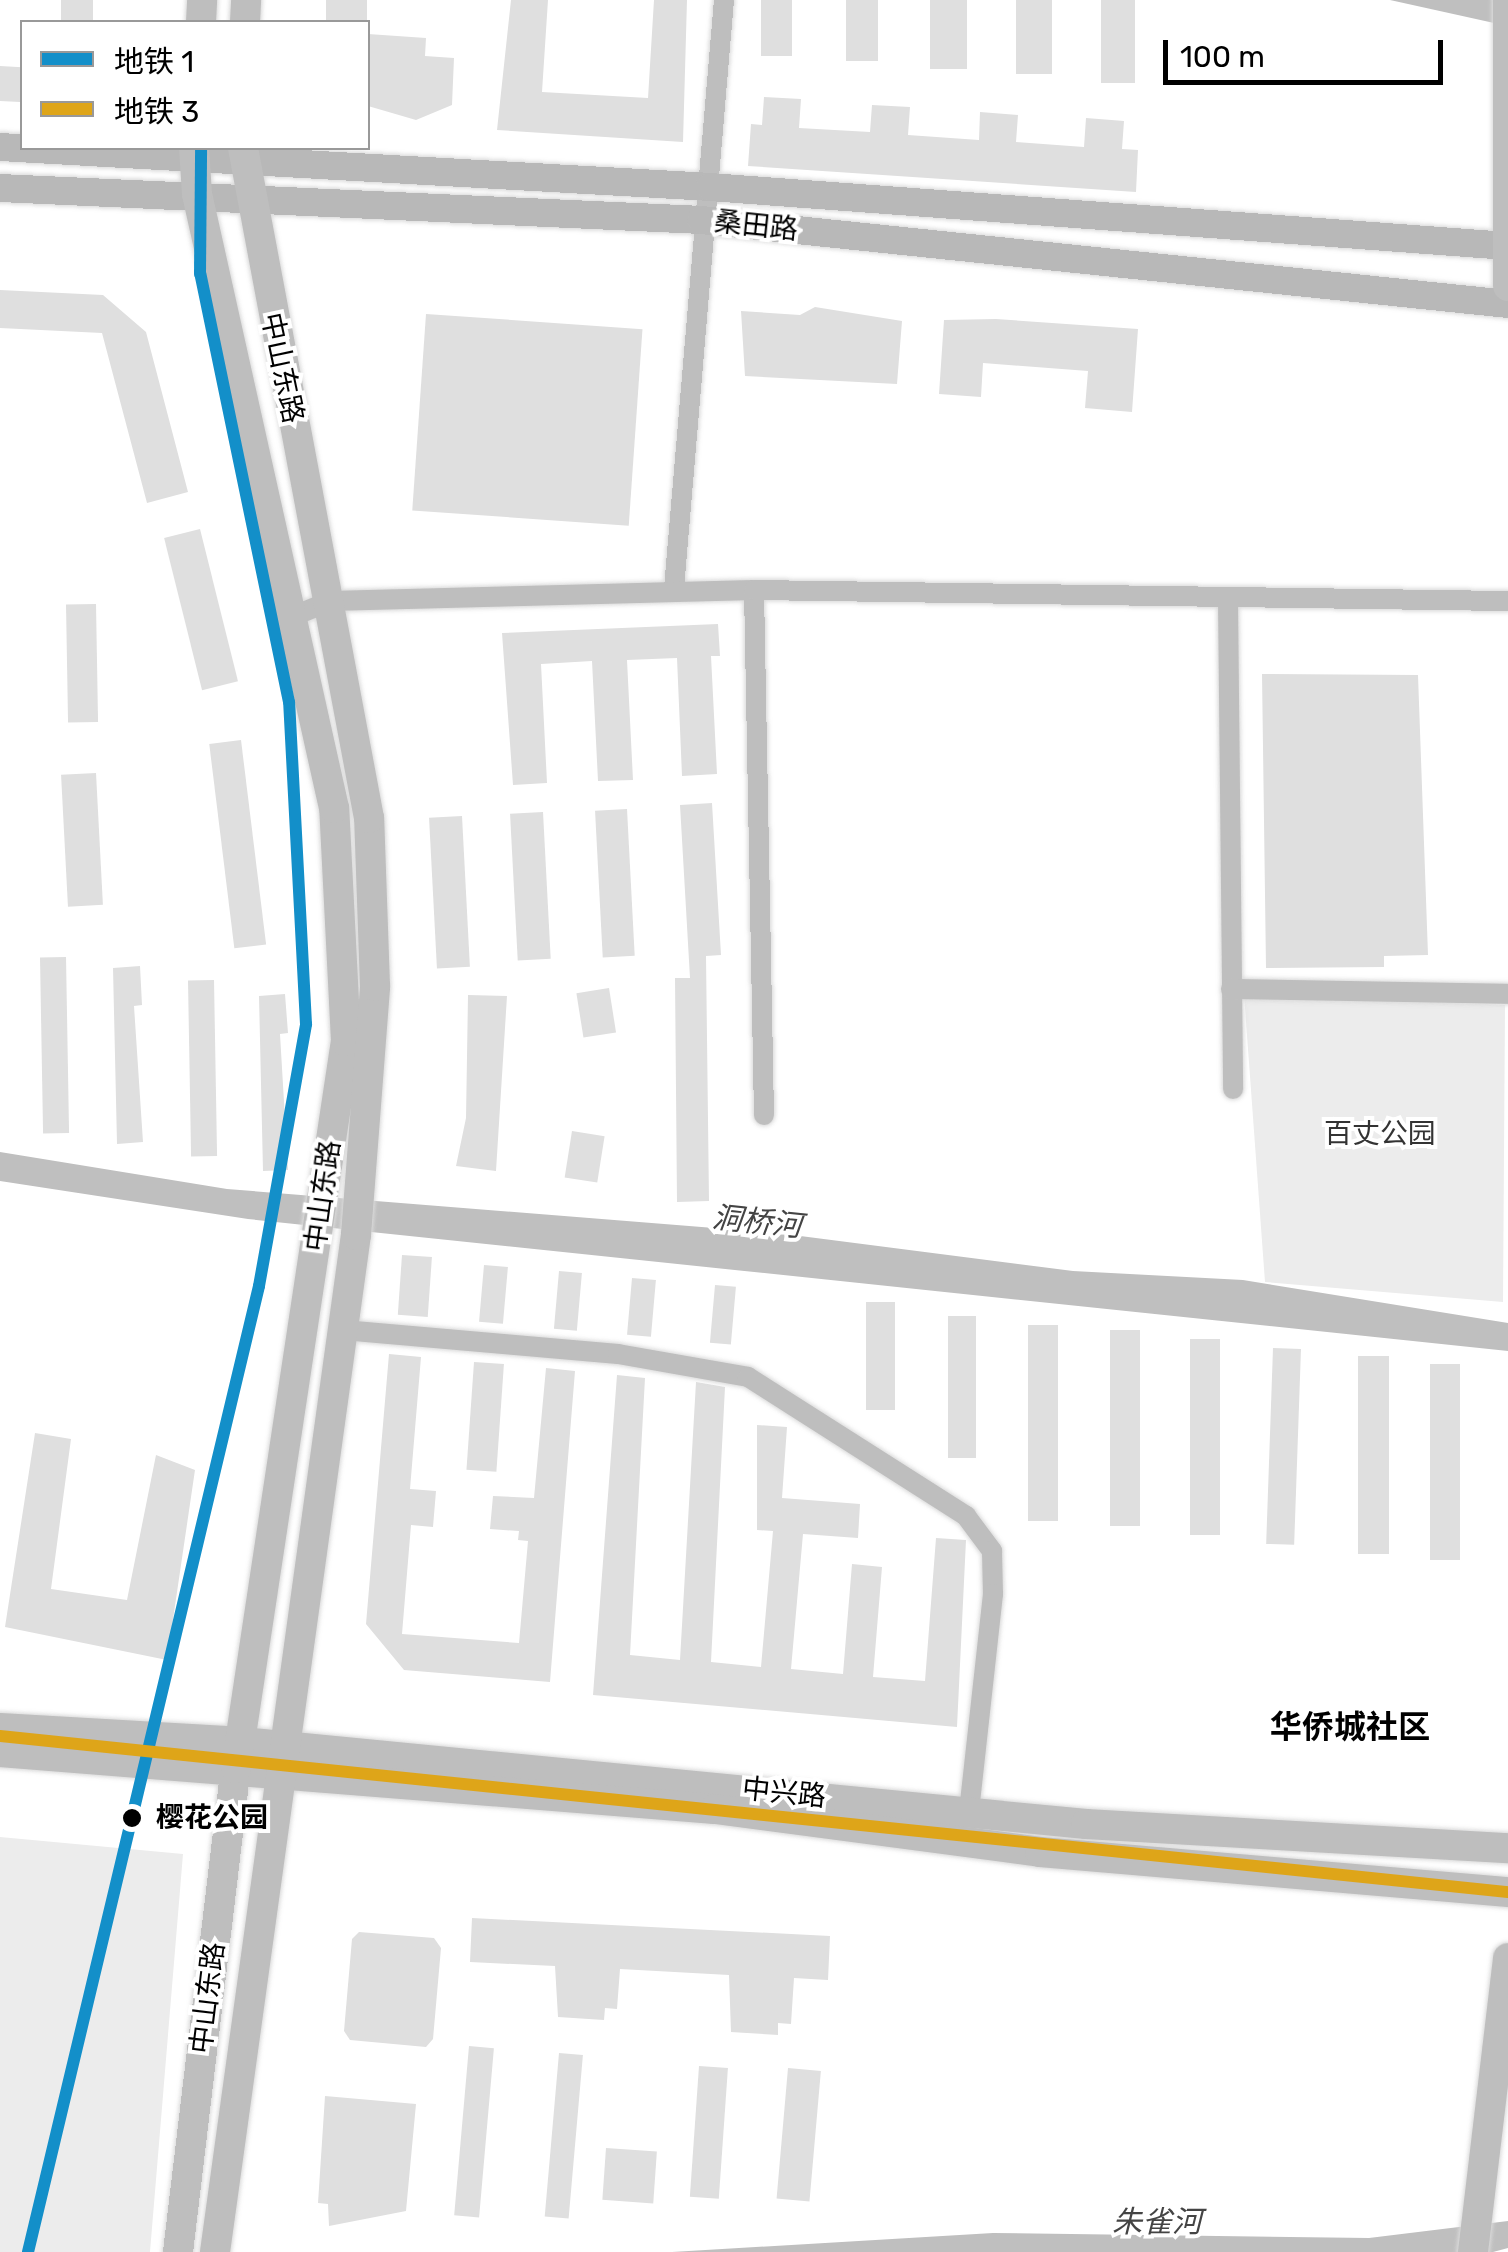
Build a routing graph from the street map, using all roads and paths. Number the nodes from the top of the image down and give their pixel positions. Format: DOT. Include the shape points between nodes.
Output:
graph roads {
  1 [pos="724,0"];
  2 [pos="1508,0"];
  3 [pos="1507,54"];
  4 [pos="194,150"];
  5 [pos="243,152"];
  6 [pos="710,187"];
  7 [pos="0,188"];
  8 [pos="197,194"];
  9 [pos="246,198"];
  10 [pos="701,220"];
  11 [pos="1507,246"];
  12 [pos="1508,286"];
  13 [pos="1508,304"];
  14 [pos="674,588"];
  15 [pos="754,590"];
  16 [pos="1228,600"];
  17 [pos="330,601"];
  18 [pos="1508,602"];
  19 [pos="296,616"];
  20 [pos="1231,989"];
  21 [pos="1508,994"];
  22 [pos="1233,1090"];
  23 [pos="764,1115"];
  24 [pos="344,1330"];
  25 [pos="0,1728"];
  26 [pos="0,1752"];
  27 [pos="239,1755"];
  28 [pos="283,1762"];
  29 [pos="969,1812"];
  30 [pos="1508,1848"];
  31 [pos="1508,1892"];
  32 [pos="1508,1958"];
  33 [pos="216,2243"];
  34 [pos="179,2244"];
  35 [pos="1472,2252"];
  1 -- 6 [label="street"];
  2 -- 3 [label="main road"];
  3 -- 11 [label="main road"];
  4 -- 5 [label="main road, 桑田路"];
  4 -- 8 [label="main road, 中山东路"];
  5 -- 6 [label="main road, 桑田路" via="472,179"];
  5 -- 9 [label="main road, 中山东路"];
  6 -- 10 [label="street"];
  6 -- 11 [label="main road, 桑田路"];
  7 -- 8 [label="main road, 桑田路"];
  8 -- 9 [label="main road, 桑田路"];
  8 -- 19 [label="main road, 中山东路"];
  9 -- 10 [label="main road, 桑田路"];
  9 -- 17 [label="main road, 中山东路"];
  10 -- 13 [label="main road, 桑田路"];
  10 -- 14 [label="street"];
  11 -- 12 [label="main road"];
  14 -- 15 [label="street"];
  14 -- 17 [label="street"];
  15 -- 16 [label="street"];
  15 -- 23 [label="street"];
  16 -- 18 [label="street"];
  16 -- 20 [label="street"];
  17 -- 19 [label="street"];
  17 -- 24 [label="main road, 中山东路" via="369,818 375,986 364,1166"];
  19 -- 27 [label="main road, 中山东路" via="334,808 346,938 346,1041"];
  20 -- 21 [label="street"];
  20 -- 22 [label="street"];
  24 -- 28 [label="main road, 中山东路"];
  24 -- 29 [label="street" via="618,1354 748,1377 966,1516 992,1551 993,1580"];
  25 -- 27 [label="main road, 中兴路"];
  26 -- 27 [label="main road, 中兴路"];
  27 -- 28 [label="main road, 中兴路"];
  27 -- 34 [label="main road, 中山东路"];
  28 -- 29 [label="main road, 中兴路"];
  28 -- 31 [label="main road, 中兴路" via="1040,1852"];
  28 -- 33 [label="main road, 中山东路"];
  29 -- 30 [label="main road, 中兴路"];
  32 -- 35 [label="main road"];
}
